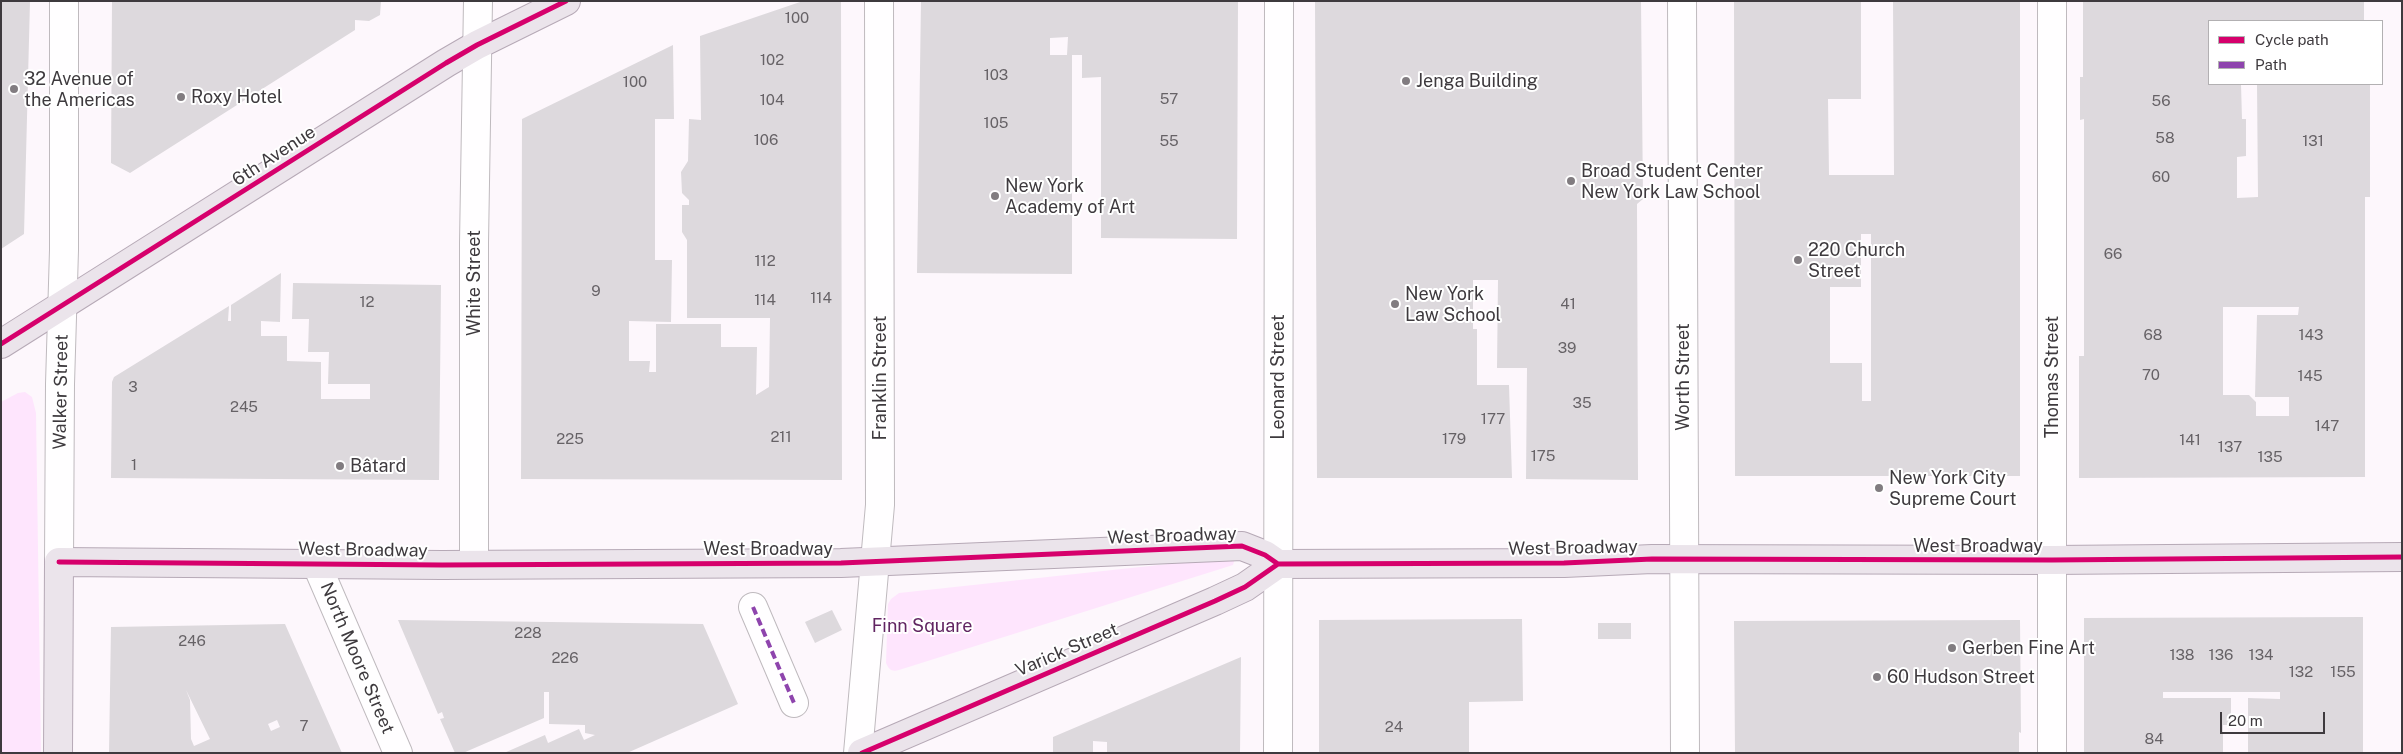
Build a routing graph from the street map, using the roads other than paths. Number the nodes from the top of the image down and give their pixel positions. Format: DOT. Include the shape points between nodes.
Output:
graph roads {
  1 [pos="64,1"];
  2 [pos="478,1"];
  3 [pos="566,1"];
  4 [pos="879,1"];
  5 [pos="1279,1"];
  6 [pos="1682,1"];
  7 [pos="2052,1"];
  8 [pos="477,45"];
  9 [pos="63,306"];
  10 [pos="1,344"];
  11 [pos="2402,557"];
  12 [pos="1684,559"];
  13 [pos="2052,560"];
  14 [pos="59,562"];
  15 [pos="876,562"];
  16 [pos="316,563"];
  17 [pos="474,564"];
  18 [pos="1278,564"];
  19 [pos="753,607"];
  20 [pos="794,703"];
  21 [pos="58,753"];
  22 [pos="398,753"];
  23 [pos="858,753"];
  24 [pos="862,753"];
  25 [pos="1278,753"];
  26 [pos="1685,753"];
  27 [pos="2052,753"];
  1 -- 9 [label="street, Walker Street"];
  2 -- 8 [label="street, White Street"];
  3 -- 8 [label="main road, 6th Avenue"];
  4 -- 15 [label="street, Franklin Street" via="880,489"];
  5 -- 18 [label="street, Leonard Street"];
  6 -- 12 [label="street, Worth Street"];
  7 -- 13 [label="street, Thomas Street"];
  8 -- 9 [label="main road, 6th Avenue"];
  8 -- 17 [label="street, White Street"];
  9 -- 10 [label="main road, 6th Avenue"];
  9 -- 14 [label="street, Walker Street"];
  11 -- 13 [label="main road, West Broadway"];
  12 -- 13 [label="main road, West Broadway"];
  12 -- 18 [label="main road, West Broadway" via="1564,563"];
  12 -- 26 [label="street, Worth Street"];
  13 -- 27 [label="street, Thomas Street"];
  14 -- 16 [label="main road, West Broadway"];
  14 -- 21 [label="main road, Walker Street"];
  15 -- 17 [label="main road, West Broadway"];
  15 -- 18 [label="main road, West Broadway" via="1242,546"];
  15 -- 23 [label="street, Franklin Street"];
  16 -- 17 [label="main road, West Broadway"];
  16 -- 22 [label="street, North Moore Street"];
  18 -- 24 [label="main road, Varick Street" via="1245,587 1216,601"];
  18 -- 25 [label="street, Leonard Street"];
  19 -- 20 [label="street"];
}
